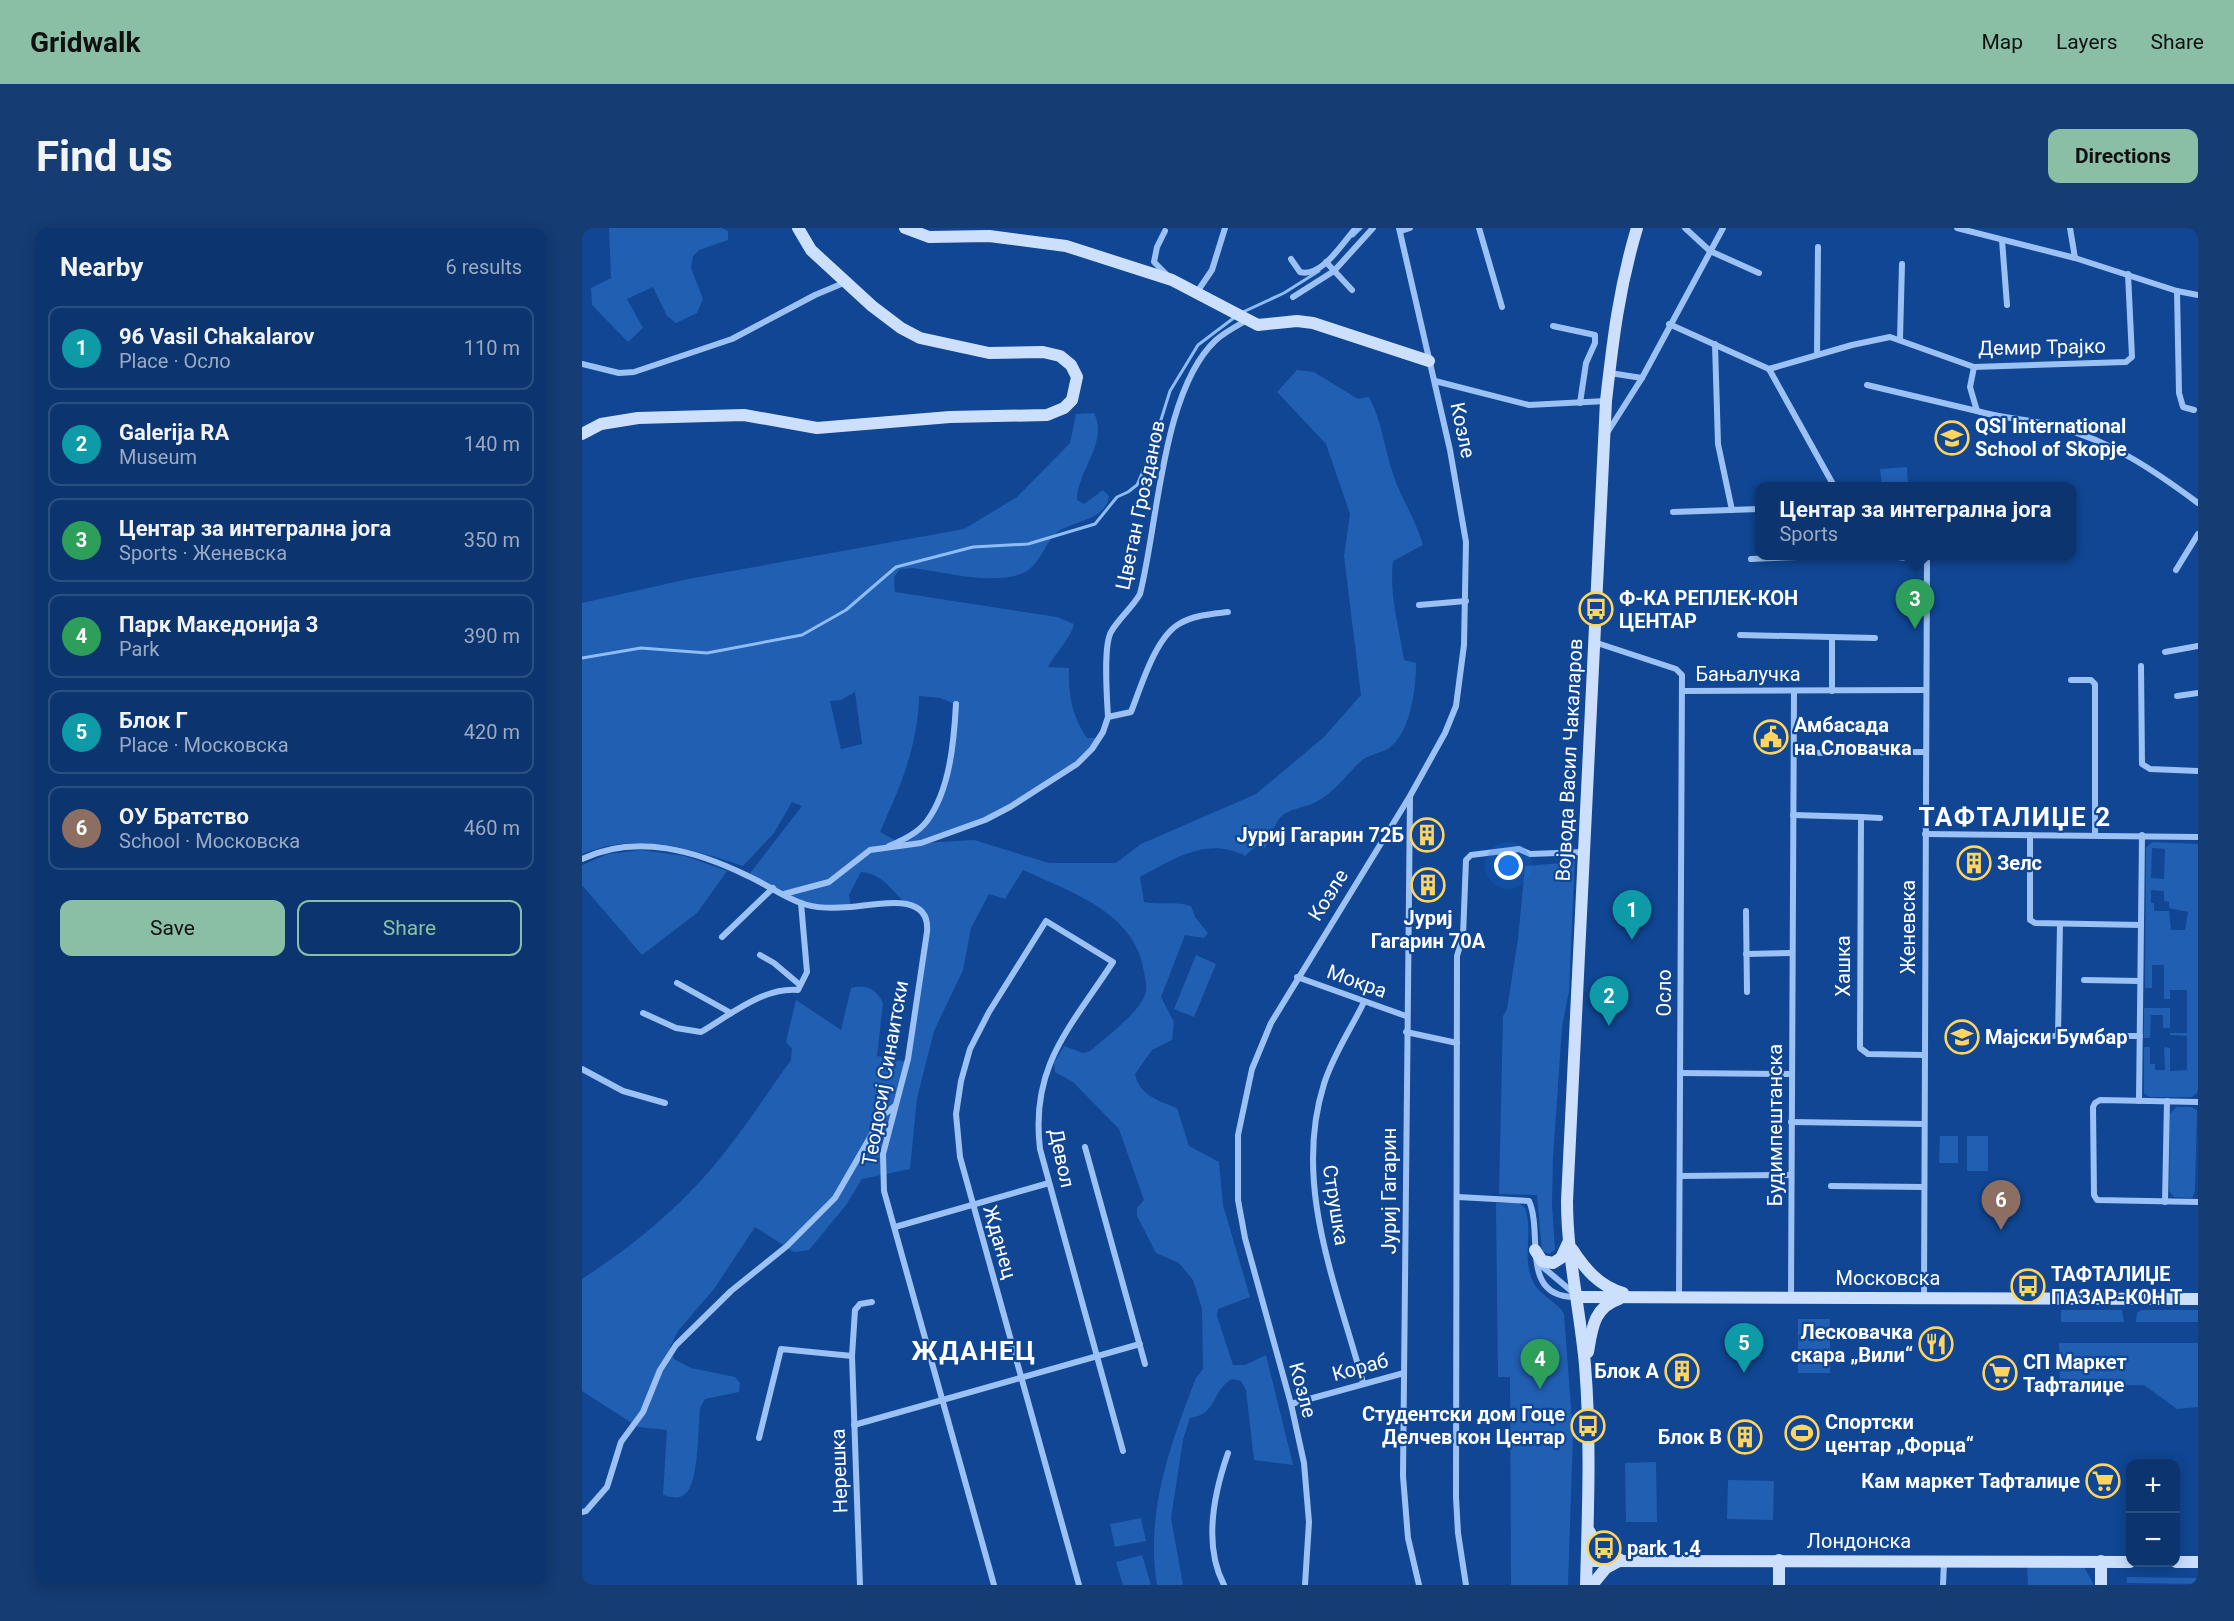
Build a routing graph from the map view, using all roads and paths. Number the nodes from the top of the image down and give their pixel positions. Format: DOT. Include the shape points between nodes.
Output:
graph roads {
  1 [pos="798,228"];
  2 [pos="905,228"];
  3 [pos="1225,228"];
  4 [pos="1356,228"];
  5 [pos="1373,228"];
  6 [pos="1410,228"];
  7 [pos="1479,228"];
  8 [pos="1637,228"];
  9 [pos="1685,228"];
  10 [pos="1723,228"];
  11 [pos="1957,228"];
  12 [pos="2070,228"];
  13 [pos="1400,229"];
  14 [pos="1165,231"];
  15 [pos="2002,240"];
  16 [pos="1818,247"];
  17 [pos="1710,251"];
  18 [pos="2075,258"];
  19 [pos="1291,259"];
  20 [pos="1326,262"];
  21 [pos="1902,264"];
  22 [pos="1334,271"];
  23 [pos="1759,273"];
  24 [pos="2128,274"];
  25 [pos="1172,280"];
  26 [pos="847,282"];
  27 [pos="1352,290"];
  28 [pos="2177,291"];
  29 [pos="1197,292"];
  30 [pos="2198,295"];
  31 [pos="1293,297"];
  32 [pos="2007,305"];
  33 [pos="1502,307"];
  34 [pos="1247,320"];
  35 [pos="1670,324"];
  36 [pos="1553,326"];
  37 [pos="1900,339"];
  38 [pos="1715,344"];
  39 [pos="1817,355"];
  40 [pos="1429,361"];
  41 [pos="582,364"];
  42 [pos="1974,367"];
  43 [pos="1769,369"];
  44 [pos="1609,373"];
  45 [pos="1642,378"];
  46 [pos="1435,381"];
  47 [pos="1867,385"];
  48 [pos="1606,401"];
  49 [pos="1580,403"];
  50 [pos="2193,410"];
  51 [pos="1977,411"];
  52 [pos="582,434"];
  53 [pos="1604,439"];
  54 [pos="1832,482"];
  55 [pos="2198,503"];
  56 [pos="1755,509"];
  57 [pos="1732,510"];
  58 [pos="1673,512"];
  59 [pos="2198,534"];
  60 [pos="1751,558"];
  61 [pos="1755,558"];
  62 [pos="1927,560"];
  63 [pos="2176,570"];
  64 [pos="1466,602"];
  65 [pos="1419,605"];
  66 [pos="1228,612"];
  67 [pos="1740,635"];
  68 [pos="1832,637"];
  69 [pos="1875,638"];
  70 [pos="1594,642"];
  71 [pos="2198,646"];
  72 [pos="2165,652"];
  73 [pos="2141,666"];
  74 [pos="2071,680"];
  75 [pos="1925,690"];
  76 [pos="1683,691"];
  77 [pos="1794,691"];
  78 [pos="1832,691"];
  79 [pos="2198,693"];
  80 [pos="2177,696"];
  81 [pos="956,704"];
  82 [pos="1108,717"];
  83 [pos="1925,752"];
  84 [pos="1794,753"];
  85 [pos="2198,771"];
  86 [pos="1410,796"];
  87 [pos="1793,815"];
  88 [pos="1861,817"];
  89 [pos="1880,818"];
  90 [pos="1925,834"];
  91 [pos="2030,835"];
  92 [pos="2095,835"];
  93 [pos="2142,836"];
  94 [pos="2198,837"];
  95 [pos="886,847"];
  96 [pos="1584,852"];
  97 [pos="582,859"];
  98 [pos="773,888"];
  99 [pos="784,894"];
  100 [pos="801,903"];
  101 [pos="1746,911"];
  102 [pos="1046,921"];
  103 [pos="2060,924"];
  104 [pos="2141,924"];
  105 [pos="723,937"];
  106 [pos="1792,953"];
  107 [pos="1746,954"];
  108 [pos="760,955"];
  109 [pos="1297,977"];
  110 [pos="2084,980"];
  111 [pos="2140,981"];
  112 [pos="677,983"];
  113 [pos="800,985"];
  114 [pos="1747,992"];
  115 [pos="1364,1002"];
  116 [pos="643,1012"];
  117 [pos="731,1013"];
  118 [pos="1406,1016"];
  119 [pos="1406,1032"];
  120 [pos="2029,1036"];
  121 [pos="2058,1036"];
  122 [pos="2140,1036"];
  123 [pos="1457,1043"];
  124 [pos="1924,1055"];
  125 [pos="582,1069"];
  126 [pos="1680,1073"];
  127 [pos="1791,1074"];
  128 [pos="2139,1101"];
  129 [pos="2167,1101"];
  130 [pos="2198,1102"];
  131 [pos="665,1103"];
  132 [pos="895,1106"];
  133 [pos="1791,1122"];
  134 [pos="1924,1124"];
  135 [pos="1085,1147"];
  136 [pos="1791,1175"];
  137 [pos="1680,1176"];
  138 [pos="1049,1182"];
  139 [pos="1831,1186"];
  140 [pos="1924,1187"];
  141 [pos="1458,1197"];
  142 [pos="2165,1202"];
  143 [pos="2198,1202"];
  144 [pos="972,1205"];
  145 [pos="895,1227"];
  146 [pos="1569,1242"];
  147 [pos="1535,1255"];
  148 [pos="1632,1296"];
  149 [pos="1679,1296"];
  150 [pos="1578,1297"];
  151 [pos="1791,1297"];
  152 [pos="1924,1298"];
  153 [pos="2198,1299"];
  154 [pos="872,1302"];
  155 [pos="1140,1344"];
  156 [pos="852,1356"];
  157 [pos="1098,1356"];
  158 [pos="1145,1364"];
  159 [pos="1585,1369"];
  160 [pos="1404,1373"];
  161 [pos="1022,1378"];
  162 [pos="1363,1383"];
  163 [pos="942,1400"];
  164 [pos="1291,1404"];
  165 [pos="854,1425"];
  166 [pos="759,1438"];
  167 [pos="1124,1451"];
  168 [pos="1228,1453"];
  169 [pos="582,1512"];
  170 [pos="1588,1524"];
  171 [pos="1587,1560"];
  172 [pos="1623,1560"];
  173 [pos="1779,1560"];
  174 [pos="1944,1561"];
  175 [pos="2101,1562"];
  176 [pos="2126,1562"];
  177 [pos="2180,1562"];
  178 [pos="2198,1562"];
  179 [pos="860,1585"];
  180 [pos="994,1585"];
  181 [pos="1079,1585"];
  182 [pos="1224,1585"];
  183 [pos="1305,1585"];
  184 [pos="1419,1585"];
  185 [pos="1466,1585"];
  186 [pos="1586,1585"];
  187 [pos="1592,1585"];
  188 [pos="1779,1585"];
  189 [pos="1943,1585"];
  190 [pos="2101,1585"];
  1 -- 26 [label="street" via="812,250"];
  2 -- 25 [label="street" via="929,237 989,236 1066,246"];
  3 -- 29 [label="street" via="1212,270"];
  4 -- 20 [label="street"];
  5 -- 22 [label="street"];
  6 -- 13 [label="street"];
  7 -- 33 [label="street"];
  8 -- 44 [label="street, Војвода Васил Чакаларов" via="1622,279"];
  9 -- 17 [label="street"];
  10 -- 17 [label="street"];
  11 -- 15 [label="street"];
  12 -- 18 [label="street"];
  13 -- 40 [label="street, Козле"];
  14 -- 25 [label="street" via="1156,247 1154,262"];
  15 -- 18 [label="street"];
  15 -- 32 [label="street"];
  16 -- 39 [label="street"];
  17 -- 23 [label="street"];
  17 -- 35 [label="street"];
  18 -- 24 [label="street"];
  19 -- 20 [label="street" via="1306,274"];
  20 -- 22 [label="street"];
  21 -- 37 [label="street"];
  22 -- 27 [label="street"];
  22 -- 31 [label="street"];
  24 -- 28 [label="street"];
  24 -- 42 [label="street, Демир Трајко" via="2130,361"];
  25 -- 29 [label="street"];
  26 -- 41 [label="street" via="732,339 634,372 619,373"];
  26 -- 52 [label="street" via="889,320 920,338 990,353 1032,351 1060,356 1077,377 1072,400 1065,408 1047,415 950,417 817,428 744,415 638,418 601,424"];
  28 -- 30 [label="street"];
  28 -- 50 [label="street" via="2180,393 2183,406"];
  29 -- 34 [label="street"];
  34 -- 40 [label="street" via="1258,325 1298,321 1329,327"];
  34 -- 82 [label="street, Цветан Грозданов" via="1215,341 1202,357 1179,407 1140,594 1109,635"];
  35 -- 38 [label="street"];
  35 -- 45 [label="street"];
  36 -- 49 [label="street" via="1595,335"];
  37 -- 39 [label="street, Демир Трајко" via="1883,338"];
  37 -- 42 [label="street, Демир Трајко"];
  38 -- 43 [label="street"];
  38 -- 57 [label="street" via="1718,444"];
  39 -- 43 [label="street, Демир Трајко"];
  40 -- 46 [label="street, Козле"];
  42 -- 51 [label="street" via="1970,387"];
  43 -- 54 [label="street"];
  44 -- 45 [label="street"];
  44 -- 48 [label="street, Војвода Васил Чакаларов"];
  45 -- 53 [label="street"];
  46 -- 49 [label="street" via="1529,405"];
  46 -- 64 [label="street, Козле" via="1466,542"];
  47 -- 51 [label="street"];
  48 -- 49 [label="street"];
  48 -- 53 [label="street, Војвода Васил Чакаларов"];
  51 -- 55 [label="street" via="2058,427 2096,440 2134,458"];
  53 -- 70 [label="street, Војвода Васил Чакаларов"];
  56 -- 57 [label="street"];
  57 -- 58 [label="street"];
  59 -- 63 [label="street"];
  60 -- 61 [label="street"];
  62 -- 75 [label="street, Женевска"];
  64 -- 65 [label="street"];
  64 -- 86 [label="street, Козле" via="1456,706"];
  66 -- 82 [label="street" via="1198,616 1170,630 1148,668 1131,712"];
  67 -- 68 [label="street"];
  68 -- 69 [label="street"];
  68 -- 78 [label="street"];
  70 -- 76 [label="street, Бањалучка" via="1676,669 1682,675"];
  70 -- 96 [label="street, Војвода Васил Чакаларов"];
  71 -- 72 [label="street"];
  73 -- 85 [label="street" via="2142,764 2150,769"];
  74 -- 92 [label="street" via="2091,680 2095,684"];
  75 -- 78 [label="street, Бањалучка"];
  75 -- 83 [label="street, Женевска"];
  76 -- 77 [label="street, Бањалучка"];
  76 -- 126 [label="street, Осло"];
  77 -- 78 [label="street, Бањалучка"];
  77 -- 84 [label="street, Будимпештанска"];
  79 -- 80 [label="street"];
  81 -- 95 [label="street" via="950,756 934,810 920,829"];
  82 -- 95 [label="street" via="1103,732 1077,764 1010,807 921,843"];
  83 -- 84 [label="street"];
  83 -- 90 [label="street, Женевска"];
  84 -- 87 [label="street, Будимпештанска"];
  86 -- 109 [label="street, Козле"];
  86 -- 118 [label="street, Јуриј Гагарин"];
  87 -- 88 [label="street"];
  87 -- 106 [label="street, Будимпештанска"];
  88 -- 89 [label="street"];
  88 -- 124 [label="street, Хашка" via="1860,1048 1868,1054"];
  90 -- 91 [label="street"];
  90 -- 124 [label="street, Женевска"];
  91 -- 92 [label="street"];
  91 -- 103 [label="street" via="2030,920"];
  92 -- 93 [label="street"];
  93 -- 94 [label="street"];
  93 -- 104 [label="street"];
  95 -- 99 [label="street" via="865,853 829,882"];
  96 -- 123 [label="street" via="1530,854 1519,849 1468,857 1463,936 1457,956"];
  96 -- 146 [label="street, Војвода Васил Чакаларов" via="1567,1201"];
  97 -- 98 [label="street, Теодосиј Синаитски" via="619,847 672,848 722,864"];
  98 -- 99 [label="street, Теодосиј Синаитски"];
  98 -- 105 [label="street"];
  99 -- 100 [label="street, Теодосиј Синаитски"];
  100 -- 113 [label="street" via="807,972"];
  100 -- 132 [label="street, Теодосиј Синаитски" via="836,908 889,901 916,908 926,918 908,1059"];
  101 -- 107 [label="street"];
  102 -- 138 [label="street, Девол" via="1113,962 1049,1061 1037,1122"];
  102 -- 144 [label="street, Жданец" via="989,1012 970,1049 961,1081 956,1114 960,1157"];
  103 -- 104 [label="street"];
  103 -- 121 [label="street"];
  104 -- 111 [label="street"];
  106 -- 107 [label="street"];
  106 -- 127 [label="street, Будимпештанска"];
  107 -- 114 [label="street"];
  108 -- 113 [label="street"];
  109 -- 115 [label="street, Мокра"];
  109 -- 164 [label="street, Козле" via="1257,1056 1242,1107 1237,1151 1245,1238"];
  110 -- 111 [label="street"];
  111 -- 122 [label="street"];
  112 -- 117 [label="street"];
  113 -- 117 [label="street" via="798,990 777,991"];
  115 -- 118 [label="street, Мокра"];
  115 -- 162 [label="street, Струшка" via="1324,1083 1312,1156 1319,1223"];
  116 -- 117 [label="street" via="676,1028 701,1032"];
  118 -- 119 [label="street, Јуриј Гагарин"];
  119 -- 123 [label="street"];
  119 -- 160 [label="street, Јуриј Гагарин"];
  120 -- 121 [label="street"];
  121 -- 122 [label="street"];
  122 -- 128 [label="street"];
  123 -- 141 [label="street"];
  124 -- 134 [label="street, Женевска"];
  125 -- 131 [label="street" via="623,1090"];
  126 -- 127 [label="street"];
  126 -- 137 [label="street, Осло"];
  127 -- 133 [label="street, Будимпештанска"];
  128 -- 129 [label="street"];
  128 -- 142 [label="street" via="2095,1102 2094,1195 2104,1201"];
  129 -- 130 [label="street"];
  129 -- 142 [label="street"];
  132 -- 145 [label="street, Теодосиј Синаитски" via="882,1172"];
  132 -- 169 [label="street" via="883,1115 835,1198 676,1345 660,1370 643,1412 621,1442 607,1487"];
  133 -- 134 [label="street"];
  133 -- 136 [label="street, Будимпештанска"];
  134 -- 140 [label="street, Женевска"];
  135 -- 155 [label="street, Девол"];
  136 -- 137 [label="street"];
  136 -- 151 [label="street, Будимпештанска"];
  137 -- 149 [label="street, Осло"];
  138 -- 144 [label="street"];
  138 -- 157 [label="street, Девол"];
  139 -- 140 [label="street"];
  140 -- 152 [label="street, Женевска"];
  141 -- 147 [label="street" via="1527,1200 1532,1208"];
  141 -- 185 [label="street" via="1456,1497"];
  142 -- 143 [label="street"];
  144 -- 145 [label="street"];
  144 -- 161 [label="street, Жданец"];
  145 -- 163 [label="street, Теодосиј Синаитски"];
  146 -- 147 [label="street" via="1561,1258 1553,1263"];
  146 -- 148 [label="street" via="1596,1280"];
  146 -- 150 [label="street, Војвода Васил Чакаларов"];
  147 -- 150 [label="street" via="1549,1274"];
  147 -- 150 [label="street" via="1539,1275 1549,1289 1566,1297"];
  148 -- 149 [label="street, Московска"];
  148 -- 150 [label="street, Московска"];
  148 -- 159 [label="street" via="1606,1305 1597,1314"];
  149 -- 151 [label="street, Московска"];
  150 -- 159 [label="street, Војвода Васил Чакаларов"];
  151 -- 152 [label="street, Московска"];
  152 -- 153 [label="street, Московска"];
  154 -- 156 [label="street, Нерешка" via="860,1304 855,1310"];
  155 -- 157 [label="street"];
  155 -- 158 [label="street, Девол"];
  156 -- 165 [label="street, Нерешка"];
  156 -- 166 [label="street" via="781,1348"];
  157 -- 161 [label="street"];
  157 -- 167 [label="street, Девол"];
  159 -- 170 [label="street"];
  160 -- 162 [label="street, Кораб"];
  160 -- 184 [label="street, Јуриј Гагарин" via="1404,1499"];
  161 -- 163 [label="street"];
  161 -- 181 [label="street, Жданец"];
  162 -- 164 [label="street, Кораб"];
  163 -- 165 [label="street"];
  163 -- 180 [label="street, Теодосиј Синаитски"];
  164 -- 183 [label="street, Козле" via="1308,1493 1309,1558"];
  165 -- 179 [label="street, Нерешка"];
  168 -- 182 [label="street" via="1221,1472 1212,1533 1215,1563"];
  170 -- 171 [label="street"];
  170 -- 172 [label="street" via="1597,1545"];
  171 -- 172 [label="street, Лондонска"];
  171 -- 186 [label="street"];
  172 -- 173 [label="street, Лондонска"];
  172 -- 187 [label="street" via="1606,1568"];
  173 -- 174 [label="street, Лондонска"];
  173 -- 188 [label="street"];
  174 -- 175 [label="street, Лондонска"];
  174 -- 189 [label="street"];
  175 -- 176 [label="street, Лондонска"];
  175 -- 190 [label="street"];
  177 -- 178 [label="street"];
}
